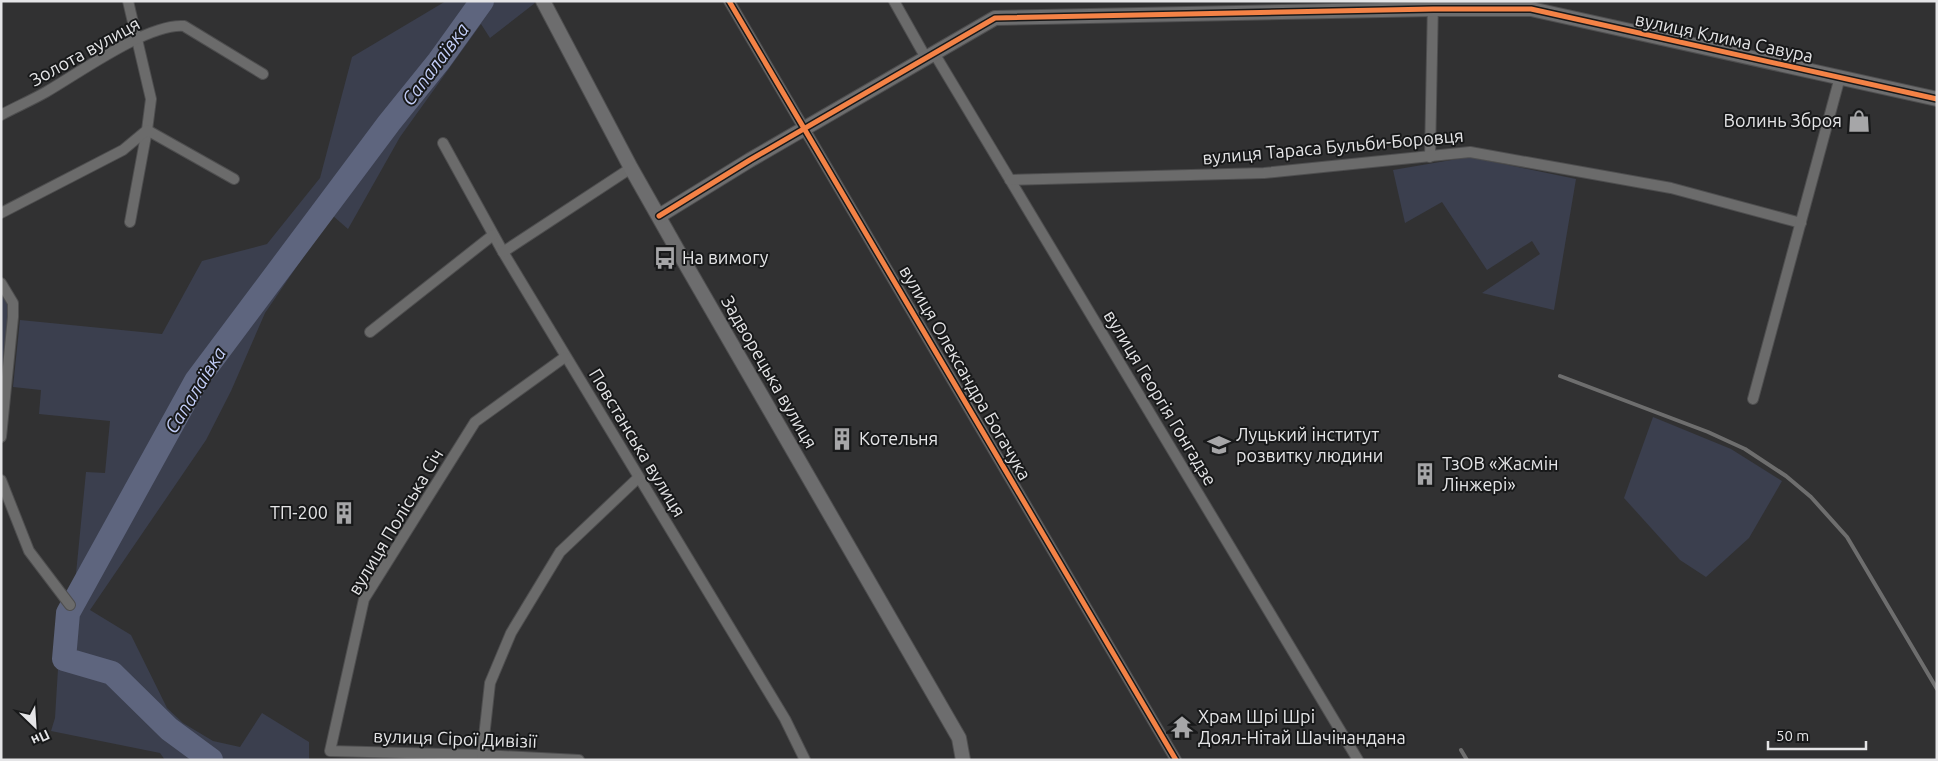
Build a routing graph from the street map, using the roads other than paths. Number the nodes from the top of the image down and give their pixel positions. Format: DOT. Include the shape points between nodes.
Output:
graph roads {
  1 [pos="128,1"];
  2 [pos="543,1"];
  3 [pos="729,1"];
  4 [pos="894,1"];
  5 [pos="1433,5"];
  6 [pos="137,38"];
  7 [pos="930,55"];
  8 [pos="264,74"];
  9 [pos="1840,78"];
  10 [pos="1937,99"];
  11 [pos="1,114"];
  12 [pos="805,128"];
  13 [pos="147,130"];
  14 [pos="443,143"];
  15 [pos="1430,157"];
  16 [pos="631,168"];
  17 [pos="234,179"];
  18 [pos="1010,180"];
  19 [pos="1,214"];
  20 [pos="659,216"];
  21 [pos="130,222"];
  22 [pos="1801,223"];
  23 [pos="493,235"];
  24 [pos="503,252"];
  25 [pos="1,283"];
  26 [pos="370,332"];
  27 [pos="565,357"];
  28 [pos="1753,399"];
  29 [pos="1,437"];
  30 [pos="638,478"];
  31 [pos="1,480"];
  32 [pos="70,605"];
  33 [pos="330,751"];
  34 [pos="482,755"];
  35 [pos="579,760"];
  36 [pos="805,760"];
  37 [pos="963,760"];
  38 [pos="1176,760"];
  39 [pos="1358,760"];
  1 -- 6 [label="street"];
  2 -- 16 [label="street, Задворецька вулиця"];
  3 -- 12 [label="street, вулиця Олександра Богачука"];
  4 -- 7 [label="street, вулиця Георгія Гонгадзе"];
  5 -- 7 [label="street, вулиця Клима Савура" via="995,18"];
  5 -- 9 [label="street, вулиця Клима Савура" via="1531,10"];
  5 -- 15 [label="street"];
  6 -- 8 [label="street, Золота вулиця" via="184,26"];
  6 -- 11 [label="street, Золота вулиця" via="44,93"];
  6 -- 13 [label="street" via="151,99"];
  7 -- 12 [label="street, вулиця Клима Савура"];
  7 -- 18 [label="street, вулиця Георгія Гонгадзе"];
  9 -- 10 [label="street, вулиця Клима Савура"];
  9 -- 22 [label="street"];
  12 -- 20 [label="street, вулиця Клима Савура"];
  12 -- 38 [label="street, вулиця Олександра Богачука"];
  13 -- 17 [label="street"];
  13 -- 19 [label="street" via="123,150"];
  13 -- 21 [label="street"];
  14 -- 23 [label="street, Повстанська вулиця"];
  15 -- 18 [label="street, вулиця Тараса Бульби-Боровця" via="1264,173"];
  15 -- 22 [label="street, вулиця Тараса Бульби-Боровця" via="1470,152 1671,188"];
  16 -- 20 [label="street, Задворецька вулиця"];
  16 -- 24 [label="street"];
  18 -- 39 [label="street, вулиця Георгія Гонгадзе"];
  20 -- 37 [label="street, Задворецька вулиця" via="954,729"];
  22 -- 28 [label="street"];
  23 -- 24 [label="street, Повстанська вулиця"];
  23 -- 26 [label="street"];
  24 -- 27 [label="street, Повстанська вулиця"];
  25 -- 29 [label="street" via="13,303 14,317"];
  27 -- 30 [label="street, Повстанська вулиця"];
  27 -- 33 [label="street, вулиця Поліська Січ" via="475,422 364,599"];
  30 -- 34 [label="street" via="560,552 511,633 490,683"];
  30 -- 36 [label="street, Повстанська вулиця" via="785,719"];
  31 -- 32 [label="street" via="29,551"];
  33 -- 34 [label="street, вулиця Сірої Дивізії"];
  34 -- 35 [label="street, вулиця Сірої Дивізії"];
}
